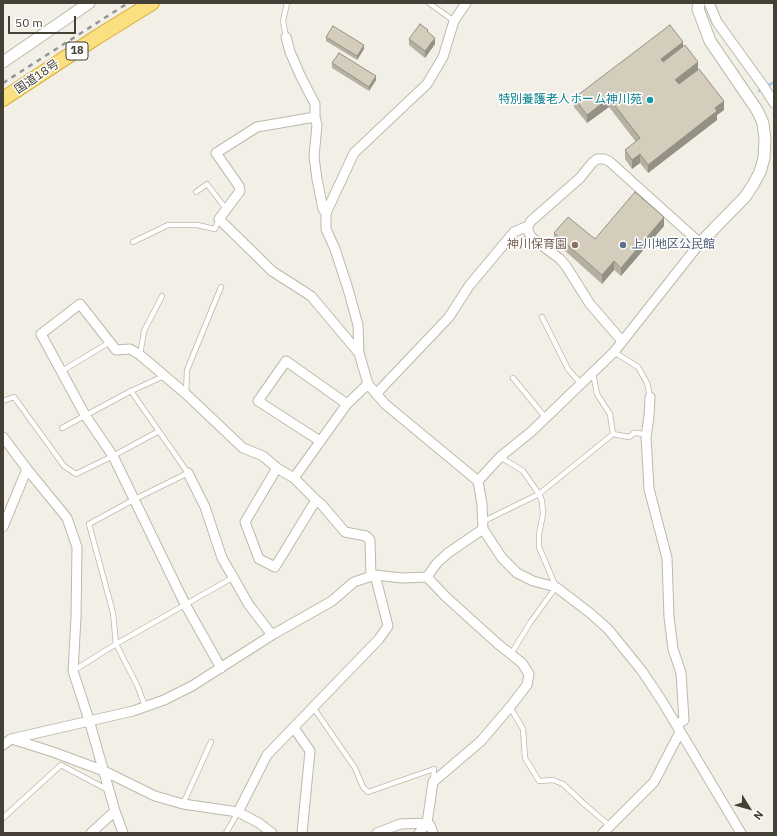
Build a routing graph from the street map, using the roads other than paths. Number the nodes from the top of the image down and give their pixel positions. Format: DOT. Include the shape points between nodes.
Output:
graph roads {
  1 [pos="89,3"];
  2 [pos="152,3"];
  3 [pos="287,3"];
  4 [pos="429,3"];
  5 [pos="466,3"];
  6 [pos="699,3"];
  7 [pos="709,3"];
  8 [pos="454,21"];
  9 [pos="286,37"];
  10 [pos="3,62"];
  11 [pos="3,100"];
  12 [pos="774,103"];
  13 [pos="315,117"];
  14 [pos="196,192"];
  15 [pos="226,209"];
  16 [pos="326,213"];
  17 [pos="219,219"];
  18 [pos="528,226"];
  19 [pos="133,242"];
  20 [pos="700,243"];
  21 [pos="221,287"];
  22 [pos="162,296"];
  23 [pos="542,317"];
  24 [pos="622,341"];
  25 [pos="110,342"];
  26 [pos="614,352"];
  27 [pos="359,353"];
  28 [pos="140,355"];
  29 [pos="62,371"];
  30 [pos="593,371"];
  31 [pos="164,376"];
  32 [pos="513,378"];
  33 [pos="368,384"];
  34 [pos="581,384"];
  35 [pos="131,391"];
  36 [pos="186,394"];
  37 [pos="376,394"];
  38 [pos="650,397"];
  39 [pos="3,401"];
  40 [pos="346,404"];
  41 [pos="85,415"];
  42 [pos="545,417"];
  43 [pos="62,428"];
  44 [pos="159,431"];
  45 [pos="613,434"];
  46 [pos="646,434"];
  47 [pos="3,437"];
  48 [pos="320,442"];
  49 [pos="113,456"];
  50 [pos="500,458"];
  51 [pos="277,468"];
  52 [pos="27,469"];
  53 [pos="188,473"];
  54 [pos="294,478"];
  55 [pos="478,481"];
  56 [pos="539,494"];
  57 [pos="135,499"];
  58 [pos="316,500"];
  59 [pos="4,522"];
  60 [pos="482,525"];
  61 [pos="373,575"];
  62 [pos="427,577"];
  63 [pos="232,578"];
  64 [pos="556,587"];
  65 [pos="185,604"];
  66 [pos="272,635"];
  67 [pos="116,644"];
  68 [pos="511,654"];
  69 [pos="221,668"];
  70 [pos="74,671"];
  71 [pos="145,706"];
  72 [pos="313,707"];
  73 [pos="510,707"];
  74 [pos="89,720"];
  75 [pos="294,728"];
  76 [pos="679,728"];
  77 [pos="11,739"];
  78 [pos="211,742"];
  79 [pos="3,745"];
  80 [pos="104,771"];
  81 [pos="433,782"];
  82 [pos="109,791"];
  83 [pos="183,804"];
  84 [pos="115,811"];
  85 [pos="238,812"];
  86 [pos="3,818"];
  87 [pos="426,823"];
  88 [pos="610,826"];
  89 [pos="91,833"];
  90 [pos="123,833"];
  91 [pos="226,833"];
  92 [pos="272,833"];
  93 [pos="302,833"];
  94 [pos="377,833"];
  95 [pos="419,833"];
  96 [pos="433,833"];
  97 [pos="603,833"];
  98 [pos="741,833"];
  1 -- 10 [label="street"];
  2 -- 11 [label="highway, 国道18号 / 18"];
  3 -- 9 [label="lane" via="283,21"];
  4 -- 8 [label="lane"];
  5 -- 8 [label="street"];
  6 -- 20 [label="street" via="698,9 710,41 757,110 763,123 765,140 764,158 754,185"];
  7 -- 12 [label="street" via="717,22"];
  8 -- 16 [label="street" via="443,57 427,84 354,154"];
  9 -- 13 [label="street" via="290,52 315,104"];
  13 -- 15 [label="street" via="257,127 216,153 239,186 240,192"];
  13 -- 16 [label="street" via="316,179"];
  14 -- 15 [label="lane" via="207,184"];
  15 -- 17 [label="street"];
  16 -- 27 [label="street" via="326,229 335,249 358,325"];
  17 -- 19 [label="lane" via="215,229 197,225 168,225"];
  17 -- 27 [label="street" via="272,271 311,296"];
  18 -- 20 [label="street" via="580,178 592,163 597,159 604,159"];
  18 -- 24 [label="street" via="531,237 560,259 590,304"];
  18 -- 37 [label="street" via="514,232 469,286 449,316"];
  20 -- 24 [label="street"];
  21 -- 36 [label="lane" via="187,370"];
  22 -- 28 [label="lane" via="144,331"];
  23 -- 34 [label="lane" via="568,368"];
  24 -- 26 [label="street"];
  25 -- 28 [label="street" via="116,350 130,349"];
  25 -- 29 [label="lane"];
  25 -- 29 [label="street" via="80,304 42,334"];
  26 -- 30 [label="street"];
  26 -- 38 [label="lane" via="638,367 647,384"];
  27 -- 33 [label="street"];
  28 -- 31 [label="street"];
  29 -- 41 [label="street"];
  30 -- 34 [label="street"];
  30 -- 45 [label="lane" via="597,394 610,414"];
  31 -- 35 [label="lane"];
  31 -- 36 [label="street"];
  32 -- 42 [label="lane"];
  33 -- 37 [label="street"];
  33 -- 40 [label="street"];
  34 -- 42 [label="street"];
  35 -- 41 [label="lane"];
  35 -- 44 [label="lane"];
  36 -- 51 [label="street" via="244,448 263,456"];
  37 -- 55 [label="street"];
  38 -- 46 [label="street"];
  39 -- 49 [label="lane" via="14,397 64,466 76,474"];
  40 -- 48 [label="street"];
  40 -- 48 [label="street" via="286,361 258,401"];
  41 -- 43 [label="lane"];
  41 -- 49 [label="street"];
  42 -- 50 [label="street"];
  44 -- 49 [label="lane"];
  44 -- 53 [label="lane"];
  45 -- 46 [label="lane" via="629,437 634,433"];
  45 -- 56 [label="lane"];
  46 -- 76 [label="street" via="649,489 667,558 669,617 673,649 681,673 684,720"];
  47 -- 52 [label="street"];
  48 -- 54 [label="street"];
  49 -- 57 [label="street"];
  50 -- 55 [label="street"];
  50 -- 56 [label="lane" via="523,472"];
  51 -- 54 [label="street"];
  51 -- 58 [label="street" via="246,522 259,559 275,567"];
  52 -- 59 [label="street"];
  52 -- 70 [label="street" via="67,518 77,547"];
  53 -- 57 [label="lane"];
  53 -- 63 [label="street" via="205,507 222,558"];
  54 -- 58 [label="street"];
  55 -- 60 [label="street"];
  56 -- 60 [label="lane"];
  56 -- 64 [label="lane" via="543,514 539,547"];
  57 -- 65 [label="street"];
  57 -- 67 [label="lane" via="89,524 113,613"];
  58 -- 61 [label="street" via="345,532 366,536 370,540"];
  60 -- 62 [label="street" via="437,563"];
  60 -- 64 [label="street" via="502,558 517,573 533,581"];
  61 -- 62 [label="street"];
  61 -- 66 [label="street" via="354,582 332,601"];
  61 -- 72 [label="street" via="388,626 379,639"];
  62 -- 68 [label="street"];
  63 -- 65 [label="lane"];
  63 -- 66 [label="street" via="249,606"];
  64 -- 68 [label="lane"];
  64 -- 76 [label="street" via="608,629 642,670"];
  65 -- 67 [label="lane"];
  65 -- 69 [label="street"];
  66 -- 69 [label="street"];
  67 -- 70 [label="lane"];
  67 -- 71 [label="lane"];
  68 -- 73 [label="street" via="522,663 529,674 527,685"];
  69 -- 71 [label="street" via="164,700"];
  70 -- 74 [label="street"];
  71 -- 74 [label="street"];
  72 -- 75 [label="street"];
  72 -- 81 [label="lane" via="355,768 363,787 368,792 434,769"];
  73 -- 81 [label="street" via="481,741"];
  73 -- 88 [label="lane" via="523,729 525,758 540,781 553,780 563,784"];
  74 -- 77 [label="street"];
  74 -- 80 [label="street"];
  75 -- 85 [label="street" via="267,755"];
  75 -- 93 [label="street" via="310,751"];
  76 -- 88 [label="street" via="654,782"];
  76 -- 98 [label="street"];
  77 -- 79 [label="street"];
  77 -- 80 [label="street"];
  78 -- 83 [label="lane"];
  80 -- 82 [label="street"];
  80 -- 83 [label="street" via="155,796"];
  81 -- 87 [label="street"];
  82 -- 84 [label="street"];
  82 -- 86 [label="lane" via="61,765"];
  83 -- 85 [label="street"];
  84 -- 89 [label="street"];
  84 -- 90 [label="street"];
  85 -- 91 [label="lane"];
  85 -- 92 [label="street"];
  87 -- 94 [label="street" via="400,824"];
  87 -- 95 [label="street"];
  87 -- 96 [label="street" via="430,825"];
  88 -- 97 [label="street"];
}
